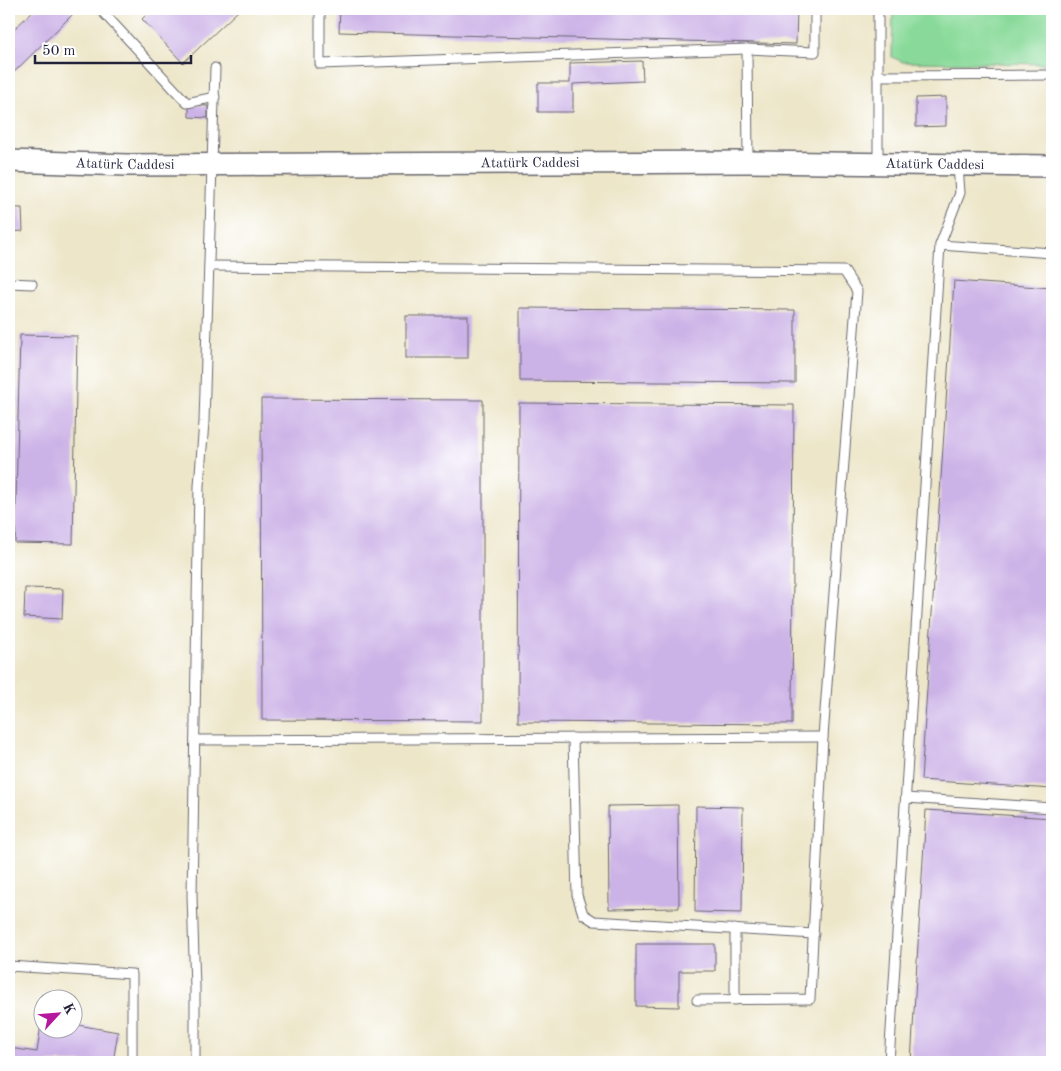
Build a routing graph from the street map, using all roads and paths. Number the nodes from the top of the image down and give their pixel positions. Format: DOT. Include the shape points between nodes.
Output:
graph roads {
  1 [pos="100,9"];
  2 [pos="320,9"];
  3 [pos="816,9"];
  4 [pos="878,9"];
  5 [pos="747,49"];
  6 [pos="216,68"];
  7 [pos="1052,75"];
  8 [pos="878,76"];
  9 [pos="215,97"];
  10 [pos="9,161"];
  11 [pos="748,162"];
  12 [pos="878,163"];
  13 [pos="958,164"];
  14 [pos="212,165"];
  15 [pos="1052,166"];
  16 [pos="940,245"];
  17 [pos="1052,253"];
  18 [pos="209,266"];
  19 [pos="9,283"];
  20 [pos="32,284"];
  21 [pos="823,737"];
  22 [pos="573,738"];
  23 [pos="195,740"];
  24 [pos="906,798"];
  25 [pos="1052,808"];
  26 [pos="735,929"];
  27 [pos="814,934"];
  28 [pos="9,966"];
  29 [pos="697,1000"];
  30 [pos="736,1000"];
  31 [pos="132,1062"];
  32 [pos="195,1062"];
  33 [pos="889,1062"];
  1 -- 9 [label="lane" via="186,103"];
  2 -- 5 [label="lane" via="320,64"];
  3 -- 5 [label="lane" via="815,52"];
  4 -- 8 [label="lane"];
  5 -- 11 [label="lane"];
  6 -- 9 [label="lane"];
  7 -- 8 [label="lane"];
  8 -- 12 [label="lane"];
  9 -- 14 [label="lane"];
  10 -- 14 [label="street, Atatürk Caddesi"];
  11 -- 12 [label="street, Atatürk Caddesi"];
  11 -- 14 [label="street, Atatürk Caddesi"];
  12 -- 13 [label="street, Atatürk Caddesi"];
  13 -- 15 [label="street, Atatürk Caddesi"];
  13 -- 16 [label="lane" via="960,194"];
  14 -- 18 [label="lane"];
  16 -- 17 [label="lane"];
  16 -- 24 [label="lane"];
  18 -- 21 [label="lane" via="844,271 857,291"];
  18 -- 23 [label="lane" via="199,486"];
  19 -- 20 [label="lane"];
  21 -- 22 [label="lane"];
  21 -- 27 [label="lane"];
  22 -- 23 [label="lane"];
  22 -- 26 [label="lane" via="578,895 583,914 594,921"];
  23 -- 32 [label="lane" via="192,896"];
  24 -- 25 [label="lane"];
  24 -- 33 [label="lane"];
  26 -- 27 [label="lane"];
  26 -- 30 [label="lane"];
  27 -- 30 [label="lane" via="810,999"];
  28 -- 31 [label="lane" via="132,974"];
  29 -- 30 [label="lane"];
}
